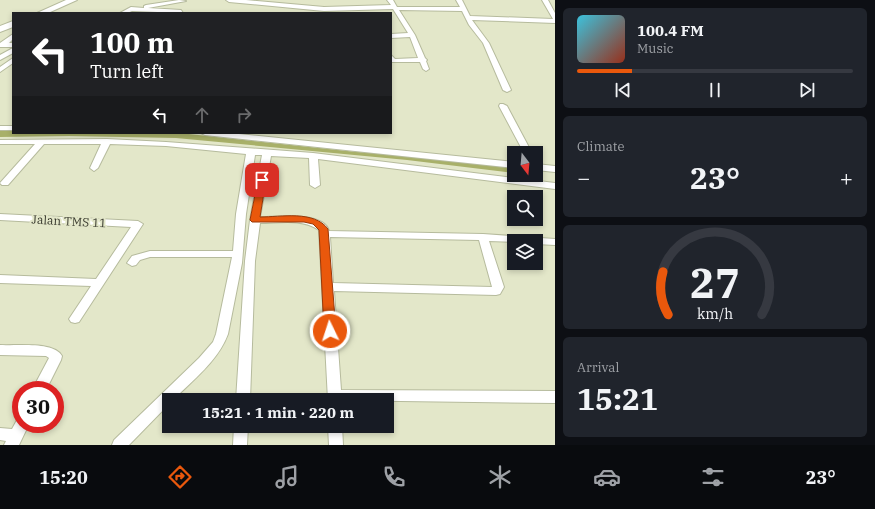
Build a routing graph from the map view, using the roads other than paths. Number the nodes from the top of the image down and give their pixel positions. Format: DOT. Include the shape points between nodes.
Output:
graph roads {
  1 [pos="73,0"];
  2 [pos="184,0"];
  3 [pos="229,0"];
  4 [pos="390,0"];
  5 [pos="459,0"];
  6 [pos="545,0"];
  7 [pos="395,8"];
  8 [pos="463,8"];
  9 [pos="140,10"];
  10 [pos="43,12"];
  11 [pos="125,12"];
  12 [pos="167,12"];
  13 [pos="181,12"];
  14 [pos="468,18"];
  15 [pos="555,18"];
  16 [pos="555,22"];
  17 [pos="12,24"];
  18 [pos="0,29"];
  19 [pos="412,35"];
  20 [pos="392,36"];
  21 [pos="12,37"];
  22 [pos="2,45"];
  23 [pos="12,51"];
  24 [pos="0,58"];
  25 [pos="392,59"];
  26 [pos="424,60"];
  27 [pos="12,61"];
  28 [pos="426,69"];
  29 [pos="0,70"];
  30 [pos="507,90"];
  31 [pos="503,106"];
  32 [pos="0,128"];
  33 [pos="12,128"];
  34 [pos="212,134"];
  35 [pos="249,139"];
  36 [pos="42,141"];
  37 [pos="107,141"];
  38 [pos="0,142"];
  39 [pos="524,146"];
  40 [pos="247,151"];
  41 [pos="267,153"];
  42 [pos="313,156"];
  43 [pos="507,164"];
  44 [pos="94,168"];
  45 [pos="543,168"];
  46 [pos="555,169"];
  47 [pos="6,183"];
  48 [pos="315,185"];
  49 [pos="555,186"];
  50 [pos="0,217"];
  51 [pos="255,220"];
  52 [pos="325,234"];
  53 [pos="483,237"];
  54 [pos="555,242"];
  55 [pos="237,254"];
  56 [pos="132,264"];
  57 [pos="0,279"];
  58 [pos="249,280"];
  59 [pos="234,281"];
  60 [pos="100,283"];
  61 [pos="327,286"];
  62 [pos="75,319"];
  63 [pos="0,350"];
  64 [pos="44,381"];
  65 [pos="243,393"];
  66 [pos="335,393"];
  67 [pos="555,397"];
  68 [pos="394,398"];
  69 [pos="241,433"];
  70 [pos="335,433"];
  71 [pos="0,434"];
  72 [pos="16,435"];
  73 [pos="119,445"];
  74 [pos="240,445"];
  75 [pos="336,445"];
  1 -- 10 [label="main road"];
  2 -- 9 [label="street" via="155,4"];
  2 -- 13 [label="street"];
  3 -- 7 [label="street" via="260,6 324,9"];
  4 -- 7 [label="street"];
  5 -- 8 [label="street"];
  6 -- 15 [label="street"];
  7 -- 8 [label="street"];
  7 -- 19 [label="street" via="399,19"];
  8 -- 14 [label="street"];
  9 -- 11 [label="street"];
  9 -- 12 [label="street"];
  14 -- 16 [label="street"];
  14 -- 30 [label="street" via="486,43"];
  17 -- 18 [label="main road"];
  19 -- 20 [label="street"];
  19 -- 26 [label="street"];
  21 -- 22 [label="street"];
  23 -- 24 [label="street"];
  25 -- 26 [label="street"];
  26 -- 28 [label="street"];
  27 -- 29 [label="street"];
  31 -- 39 [label="street"];
  32 -- 33 [label="street"];
  34 -- 35 [label="street"];
  35 -- 40 [label="street"];
  35 -- 43 [label="street"];
  36 -- 37 [label="street"];
  36 -- 38 [label="street"];
  36 -- 47 [label="street"];
  37 -- 40 [label="street"];
  37 -- 44 [label="street"];
  40 -- 41 [label="street"];
  40 -- 55 [label="street"];
  41 -- 42 [label="street"];
  41 -- 51 [label="street"];
  42 -- 48 [label="street"];
  42 -- 49 [label="street"];
  45 -- 46 [label="street"];
  50 -- 60 [label="street, Jalan TMS 11" via="138,224"];
  51 -- 52 [label="street" via="304,219 316,222 324,229"];
  51 -- 58 [label="street"];
  52 -- 53 [label="street"];
  52 -- 61 [label="street"];
  53 -- 54 [label="street"];
  53 -- 61 [label="street" via="498,287 496,291"];
  55 -- 56 [label="street" via="150,254 136,258"];
  55 -- 59 [label="street"];
  57 -- 60 [label="street"];
  58 -- 59 [label="street"];
  58 -- 65 [label="street"];
  59 -- 73 [label="street" via="218,344"];
  60 -- 62 [label="street"];
  61 -- 66 [label="street"];
  63 -- 64 [label="street" via="48,351 56,356"];
  67 -- 68 [label="street"];
  69 -- 74 [label="street"];
  70 -- 75 [label="street"];
  71 -- 72 [label="street"];
}
